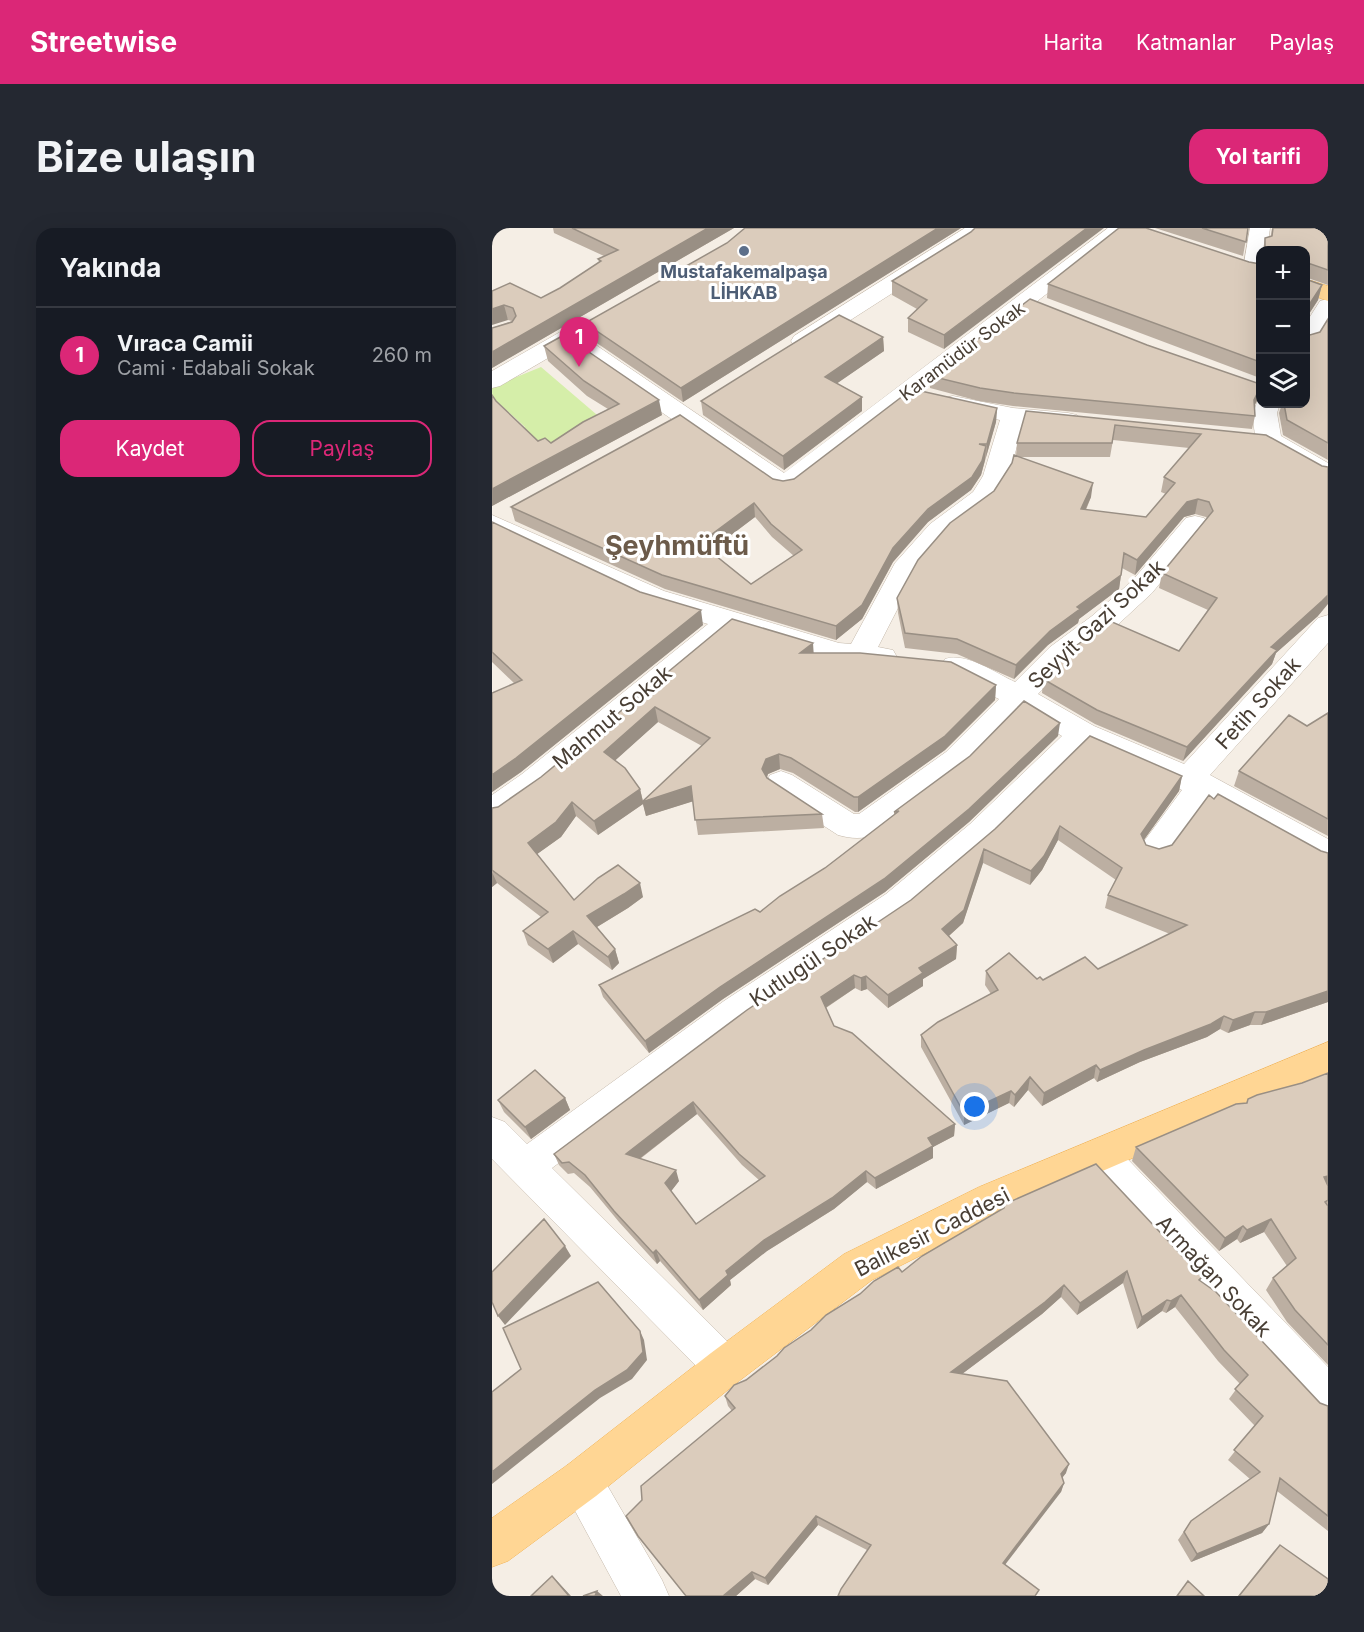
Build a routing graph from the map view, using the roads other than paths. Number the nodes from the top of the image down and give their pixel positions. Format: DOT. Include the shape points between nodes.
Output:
graph roads {
  1 [pos="978,228"];
  2 [pos="1260,228"];
  3 [pos="1129,229"];
  4 [pos="1259,246"];
  5 [pos="1233,262"];
  6 [pos="1256,270"];
  7 [pos="1310,288"];
  8 [pos="1328,294"];
  9 [pos="1328,306"];
  10 [pos="598,320"];
  11 [pos="1310,333"];
  12 [pos="568,337"];
  13 [pos="784,352"];
  14 [pos="492,381"];
  15 [pos="908,392"];
  16 [pos="1267,408"];
  17 [pos="1012,415"];
  18 [pos="1094,423"];
  19 [pos="1328,473"];
  20 [pos="499,517"];
  21 [pos="1195,524"];
  22 [pos="729,621"];
  23 [pos="1328,625"];
  24 [pos="859,655"];
  25 [pos="1020,697"];
  26 [pos="1083,734"];
  27 [pos="781,783"];
  28 [pos="1196,783"];
  29 [pos="492,811"];
  30 [pos="1156,849"];
  31 [pos="1328,854"];
  32 [pos="1328,1058"];
  33 [pos="492,1134"];
  34 [pos="1100,1156"];
  35 [pos="526,1166"];
  36 [pos="725,1367"];
  37 [pos="1328,1397"];
  38 [pos="581,1481"];
  39 [pos="492,1545"];
  40 [pos="646,1596"];
  1 -- 13 [label="street"];
  2 -- 4 [label="street"];
  3 -- 15 [label="street, Karamüdür Sokak" via="1038,305"];
  5 -- 6 [label="main road"];
  7 -- 8 [label="main road"];
  9 -- 11 [label="street"];
  10 -- 12 [label="street"];
  12 -- 14 [label="street"];
  12 -- 15 [label="street, Karamüdür Sokak" via="786,485"];
  15 -- 17 [label="street"];
  16 -- 19 [label="street" via="1257,439"];
  17 -- 18 [label="street"];
  17 -- 24 [label="street" via="996,476 982,498 939,530 905,569"];
  20 -- 22 [label="street" via="552,552 654,597"];
  21 -- 25 [label="street, Seyyit Gazi Sokak" via="1143,587 1060,654"];
  22 -- 24 [label="street" via="839,653"];
  22 -- 29 [label="street, Mahmut Sokak" via="533,782"];
  23 -- 28 [label="street, Fetih Sokak"];
  24 -- 25 [label="street" via="956,666"];
  25 -- 26 [label="street"];
  25 -- 27 [label="street, Seyyit Gazi Sokak" via="957,760 865,826 849,826"];
  26 -- 28 [label="street"];
  26 -- 35 [label="street, Kutlugül Sokak" via="981,833 898,903 736,1011"];
  28 -- 30 [label="street, Fetih Sokak"];
  28 -- 31 [label="street"];
  32 -- 34 [label="main road, Balıkesir Caddesi"];
  33 -- 35 [label="street"];
  34 -- 36 [label="main road, Balıkesir Caddesi" via="992,1200 858,1267"];
  34 -- 37 [label="street, Armağan Sokak"];
  35 -- 36 [label="street"];
  36 -- 38 [label="main road, Balıkesir Caddesi"];
  38 -- 39 [label="main road, Balıkesir Caddesi"];
  38 -- 40 [label="street"];
}
